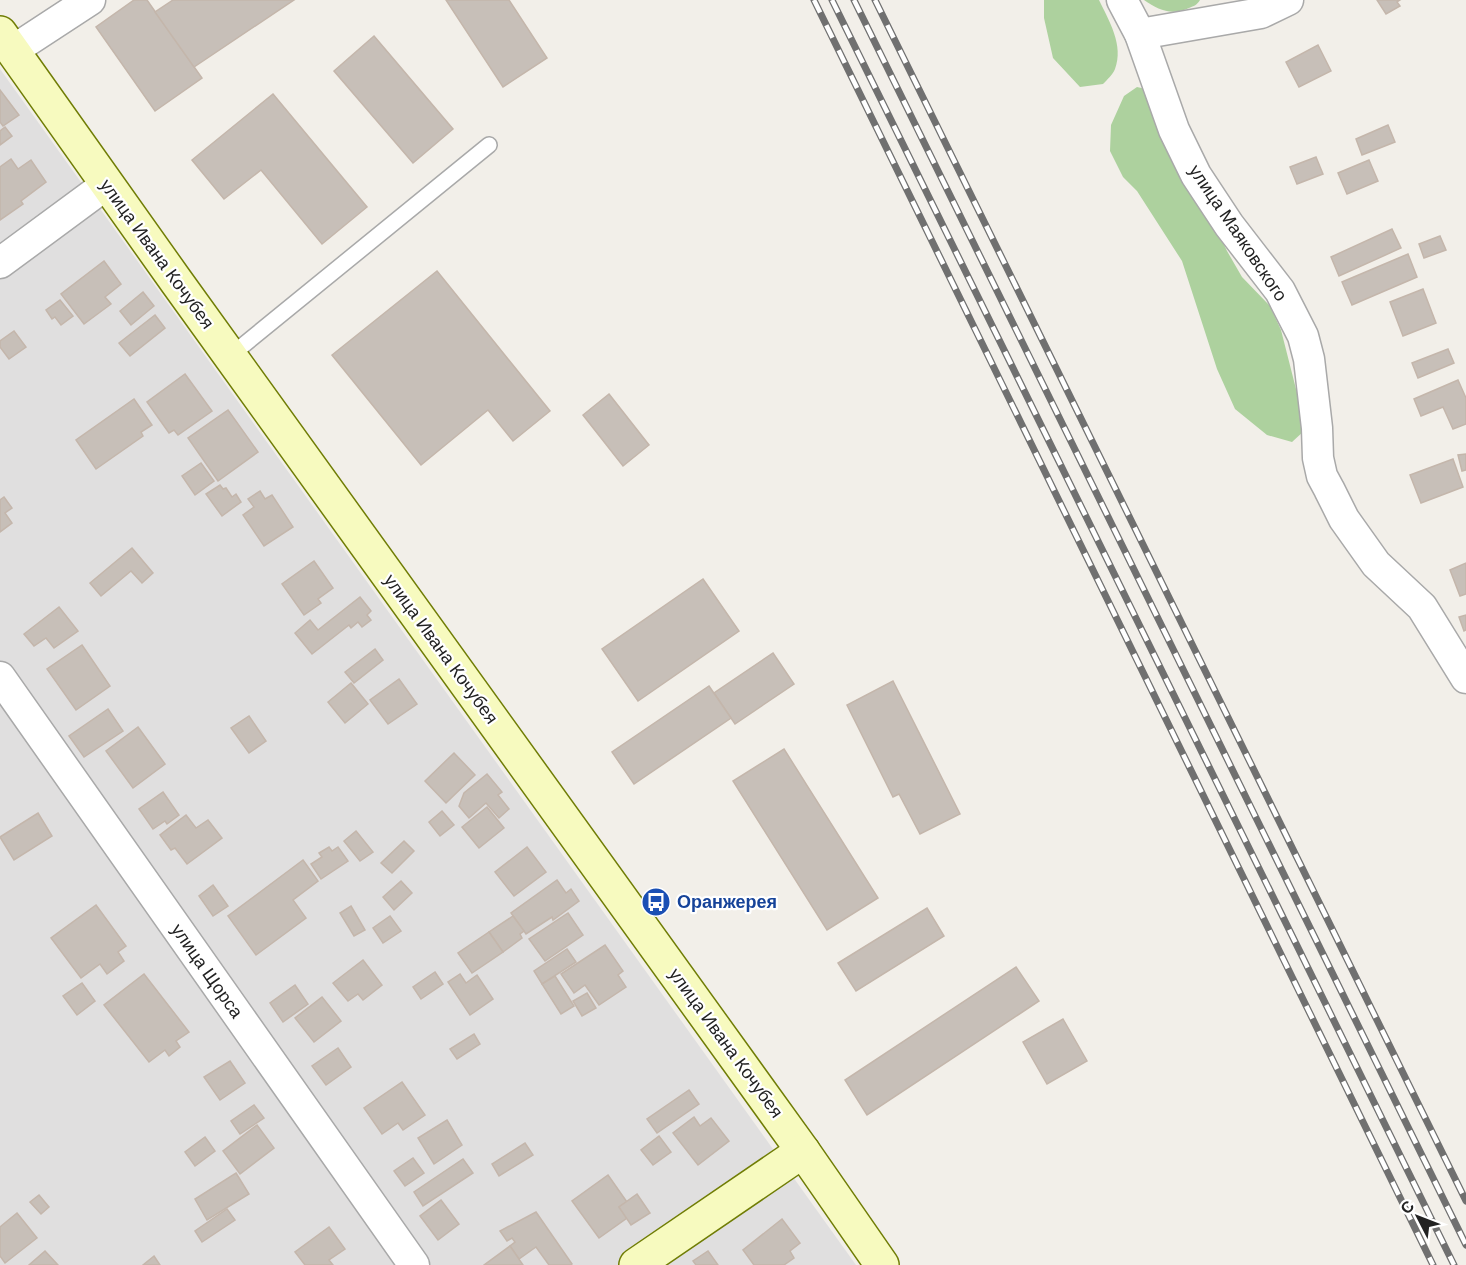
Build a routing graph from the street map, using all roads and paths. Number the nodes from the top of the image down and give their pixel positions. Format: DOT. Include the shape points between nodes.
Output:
graph roads {
  1 [pos="90,0"];
  2 [pos="1122,0"];
  3 [pos="1288,0"];
  4 [pos="1140,34"];
  5 [pos="6,42"];
  6 [pos="489,145"];
  7 [pos="107,184"];
  8 [pos="0,263"];
  9 [pos="230,356"];
  10 [pos="0,677"];
  11 [pos="1466,678"];
  12 [pos="803,1151"];
  13 [pos="414,1265"];
  14 [pos="636,1265"];
  15 [pos="882,1265"];
  1 -- 5 [label="street"];
  2 -- 4 [label="street, улица Маяковского"];
  3 -- 4 [label="street" via="1261,13"];
  4 -- 11 [label="street, улица Маяковского" via="1174,130 1196,175 1280,291 1303,336 1322,476 1344,519 1376,564 1422,607"];
  5 -- 7 [label="street, улица Ивана Кочубея"];
  6 -- 9 [label="lane"];
  7 -- 8 [label="street"];
  7 -- 9 [label="street, улица Ивана Кочубея"];
  9 -- 12 [label="street, улица Ивана Кочубея"];
  10 -- 13 [label="street, улица Щорса"];
  12 -- 14 [label="street"];
  12 -- 15 [label="street, улица Ивана Кочубея"];
}
